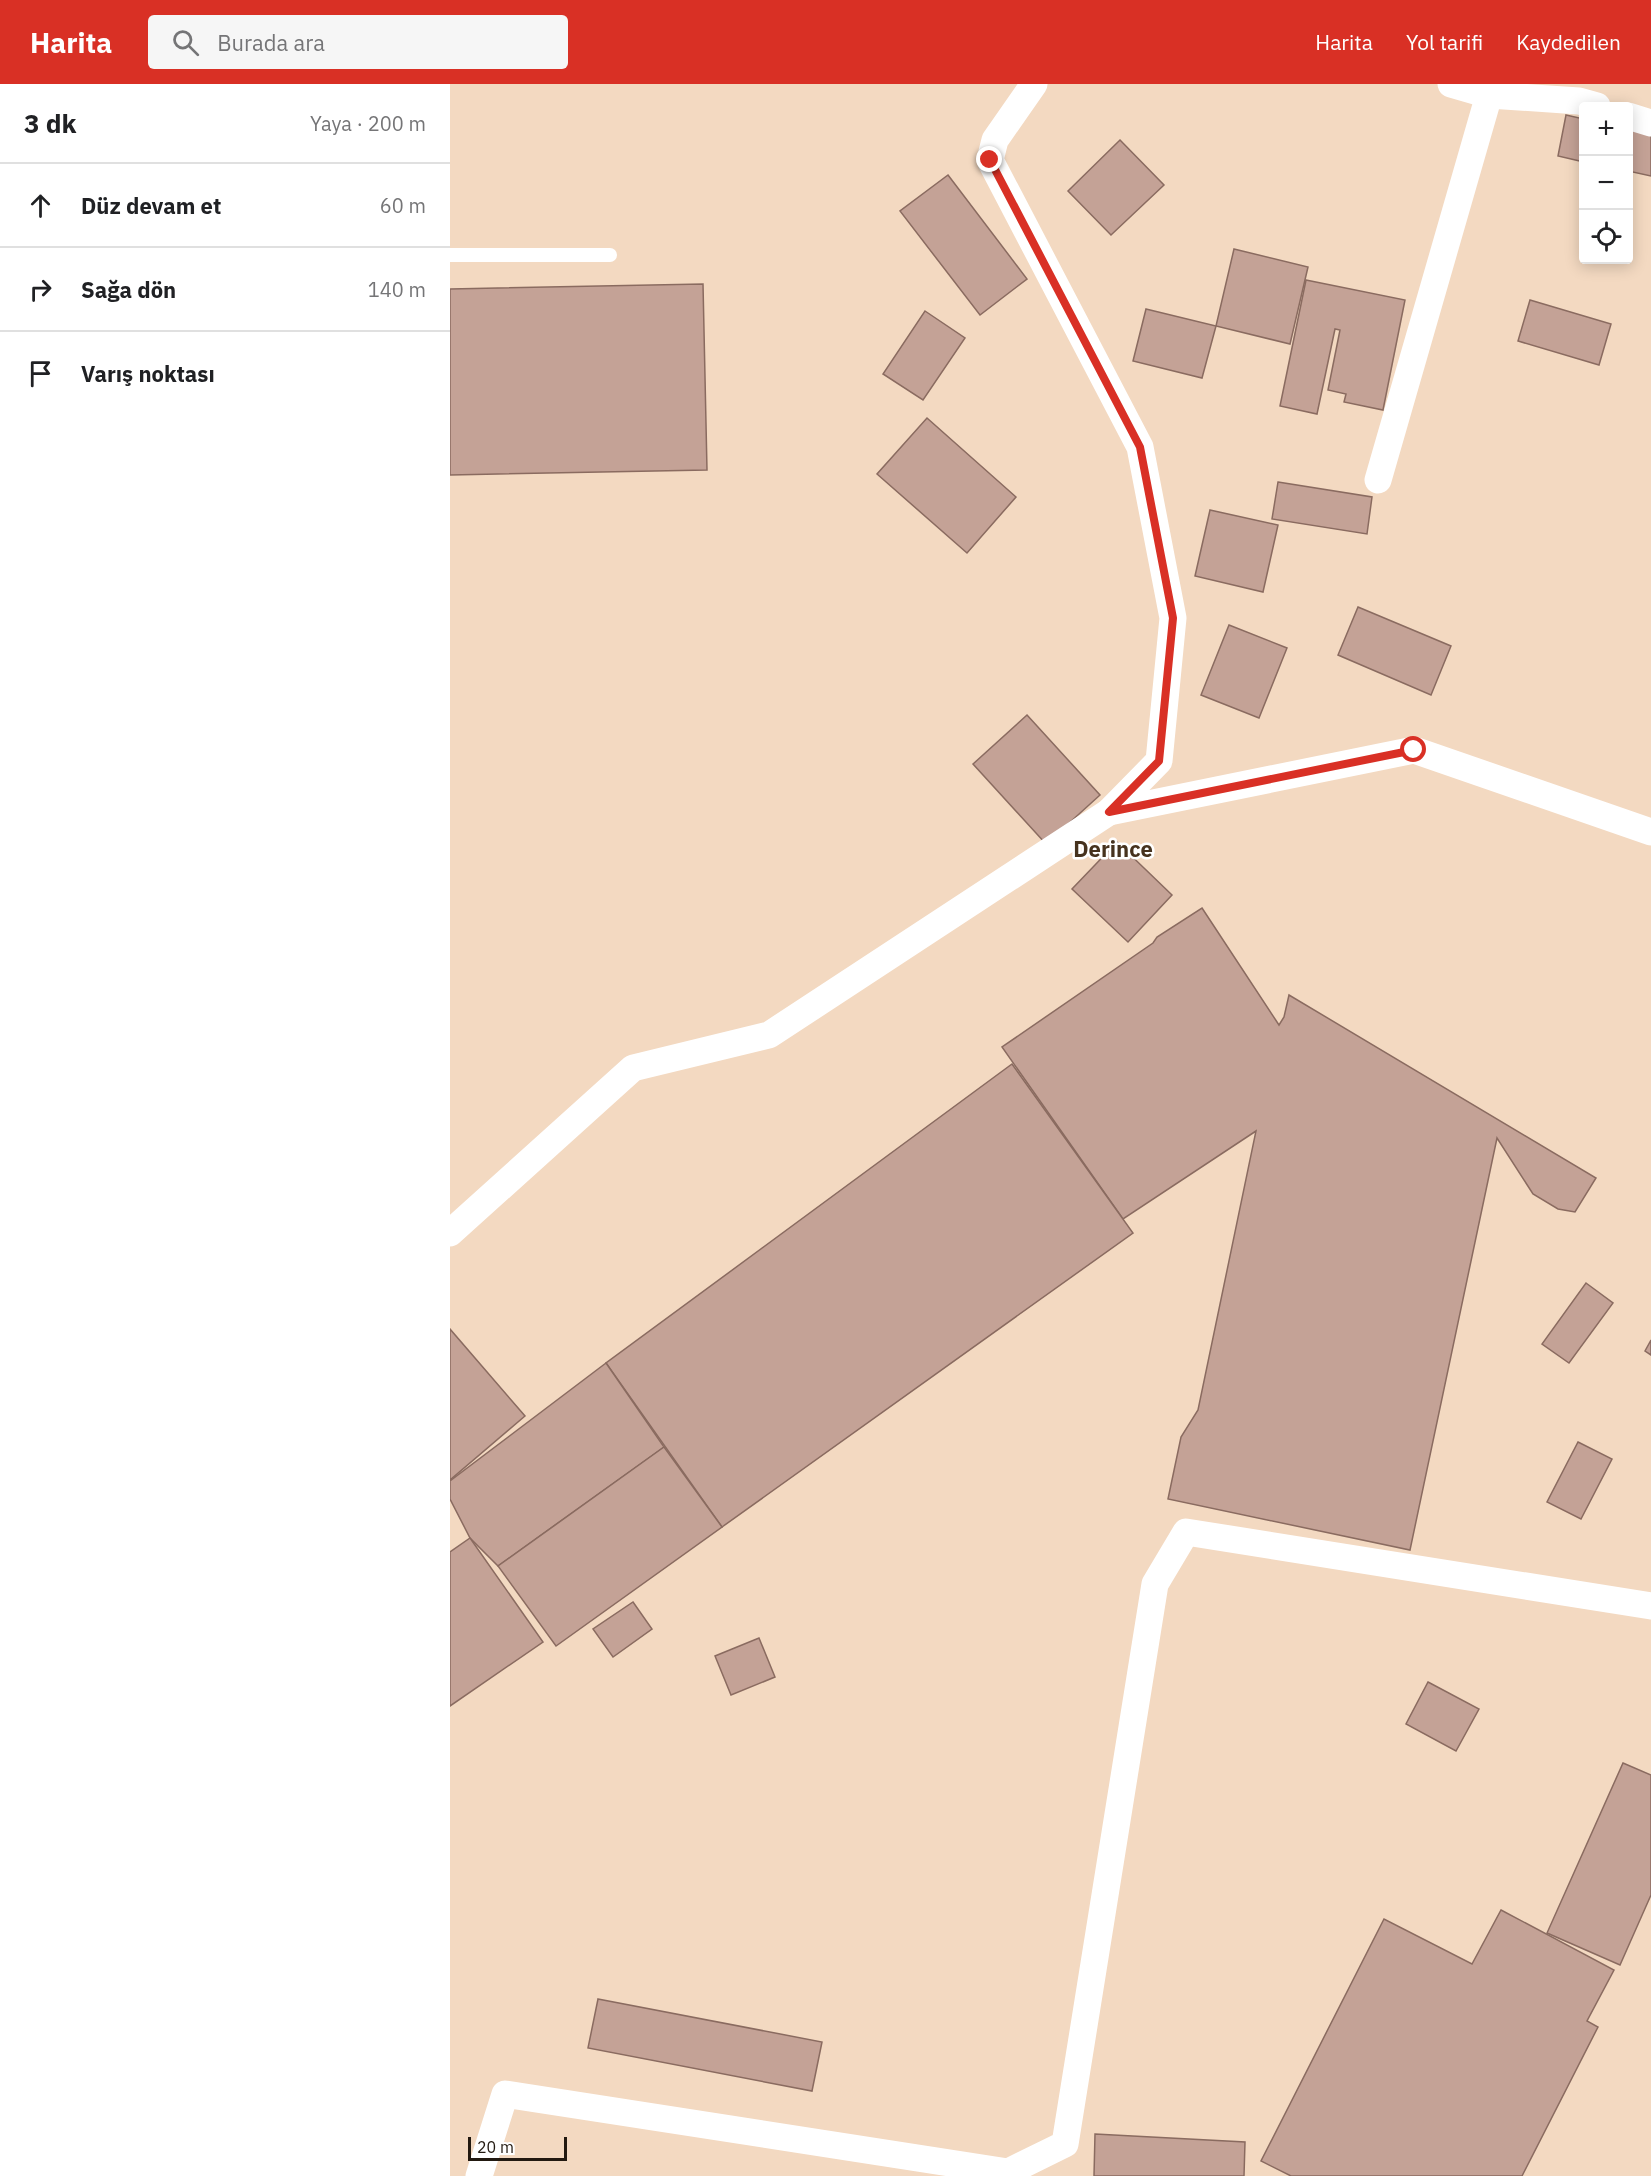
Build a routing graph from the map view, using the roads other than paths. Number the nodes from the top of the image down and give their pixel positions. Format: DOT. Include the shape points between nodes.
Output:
graph roads {
  1 [pos="1034,84"];
  2 [pos="1451,84"];
  3 [pos="1489,95"];
  4 [pos="1583,102"];
  5 [pos="1633,117"];
  6 [pos="1651,123"];
  7 [pos="450,255"];
  8 [pos="609,255"];
  9 [pos="1378,480"];
  10 [pos="1109,812"];
  11 [pos="1651,832"];
  12 [pos="450,1233"];
  13 [pos="1651,1606"];
  14 [pos="479,2176"];
  1 -- 10 [label="street" via="995,140 990,160 1140,447 1173,618 1159,761"];
  2 -- 3 [label="street"];
  3 -- 4 [label="street"];
  3 -- 9 [label="street"];
  5 -- 6 [label="street"];
  7 -- 8 [label="lane"];
  10 -- 11 [label="street" via="1414,750"];
  10 -- 12 [label="street" via="769,1035 633,1068"];
  13 -- 14 [label="street" via="1186,1532 1155,1584 1065,2144 1008,2172 505,2094"];
}
